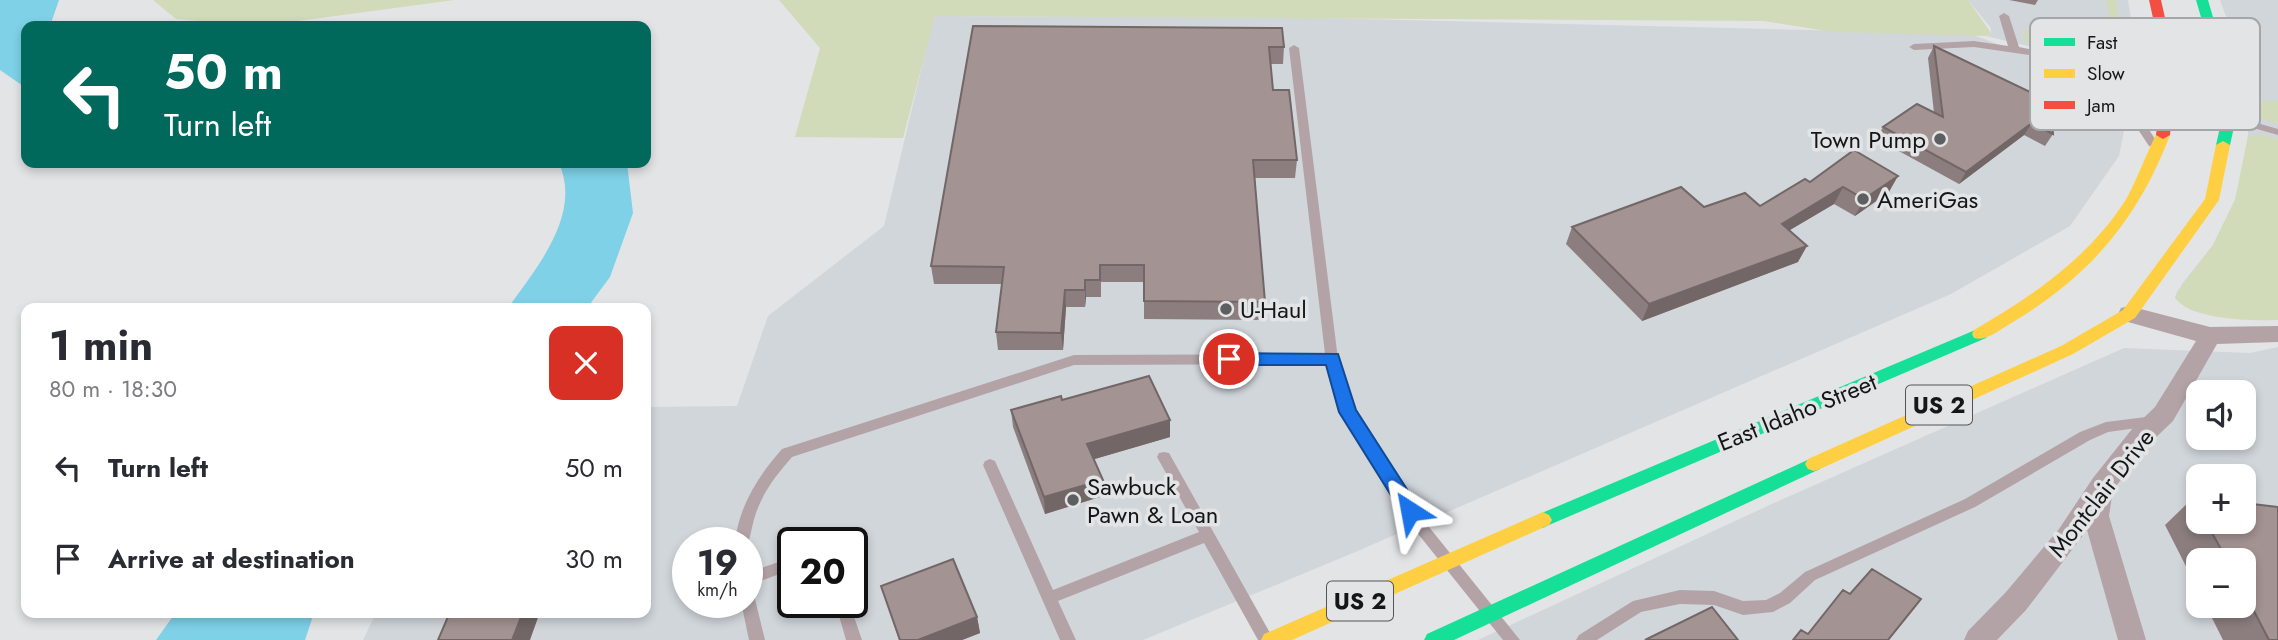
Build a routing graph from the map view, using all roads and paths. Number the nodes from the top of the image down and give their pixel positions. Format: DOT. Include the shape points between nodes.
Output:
graph roads {
  1 [pos="2155,0"];
  2 [pos="2202,0"];
  3 [pos="2004,16"];
  4 [pos="2160,18"];
  5 [pos="2207,18"];
  6 [pos="1914,47"];
  7 [pos="1294,48"];
  8 [pos="2014,48"];
  9 [pos="2030,51"];
  10 [pos="2260,127"];
  11 [pos="2145,130"];
  12 [pos="2164,130"];
  13 [pos="2227,130"];
  14 [pos="2278,132"];
  15 [pos="2157,157"];
  16 [pos="2129,314"];
  17 [pos="2278,334"];
  18 [pos="2210,336"];
  19 [pos="1332,359"];
  20 [pos="2158,422"];
  21 [pos="1164,457"];
  22 [pos="990,465"];
  23 [pos="2102,485"];
  24 [pos="744,527"];
  25 [pos="1208,535"];
  26 [pos="1448,562"];
  27 [pos="1411,595"];
  28 [pos="1050,598"];
  29 [pos="1488,615"];
  30 [pos="752,618"];
  31 [pos="847,618"];
  32 [pos="757,640"];
  33 [pos="853,640"];
  34 [pos="1068,640"];
  35 [pos="1269,640"];
  36 [pos="1434,640"];
  37 [pos="1511,640"];
  38 [pos="1584,640"];
  39 [pos="1978,640"];
  40 [pos="2132,640"];
  1 -- 4 [label="highway, East Idaho Street / US 2"];
  2 -- 5 [label="highway, East Idaho Street / US 2"];
  3 -- 8 [label="lane"];
  6 -- 8 [label="lane" via="1974,44"];
  7 -- 19 [label="lane"];
  8 -- 9 [label="lane"];
  10 -- 14 [label="lane"];
  11 -- 15 [label="lane"];
  12 -- 15 [label="highway, East Idaho Street / US 2"];
  13 -- 16 [label="highway, East Idaho Street / US 2" via="2212,200"];
  15 -- 26 [label="highway, East Idaho Street / US 2" via="2133,204 2095,253 2025,307 1931,357"];
  16 -- 18 [label="street"];
  16 -- 29 [label="highway, East Idaho Street / US 2" via="2067,350"];
  17 -- 18 [label="street"];
  18 -- 20 [label="street, Montclair Drive"];
  19 -- 24 [label="lane" via="1074,360 786,453 762,481"];
  19 -- 26 [label="lane" via="1348,412 1371,453"];
  20 -- 23 [label="street, Montclair Drive"];
  20 -- 38 [label="lane" via="2137,421 2085,436 1970,503 1810,576 1768,607 1743,608 1714,598 1680,597 1638,606"];
  21 -- 25 [label="lane"];
  22 -- 28 [label="lane"];
  23 -- 39 [label="street, Montclair Drive" via="2068,537"];
  23 -- 40 [label="street" via="2096,516"];
  25 -- 28 [label="lane"];
  25 -- 35 [label="lane"];
  26 -- 27 [label="highway"];
  26 -- 29 [label="lane"];
  26 -- 35 [label="highway, East Idaho Street / US 2"];
  28 -- 34 [label="lane"];
  29 -- 36 [label="highway, East Idaho Street / US 2"];
  29 -- 37 [label="lane"];
  30 -- 32 [label="lane"];
  31 -- 33 [label="lane"];
}
